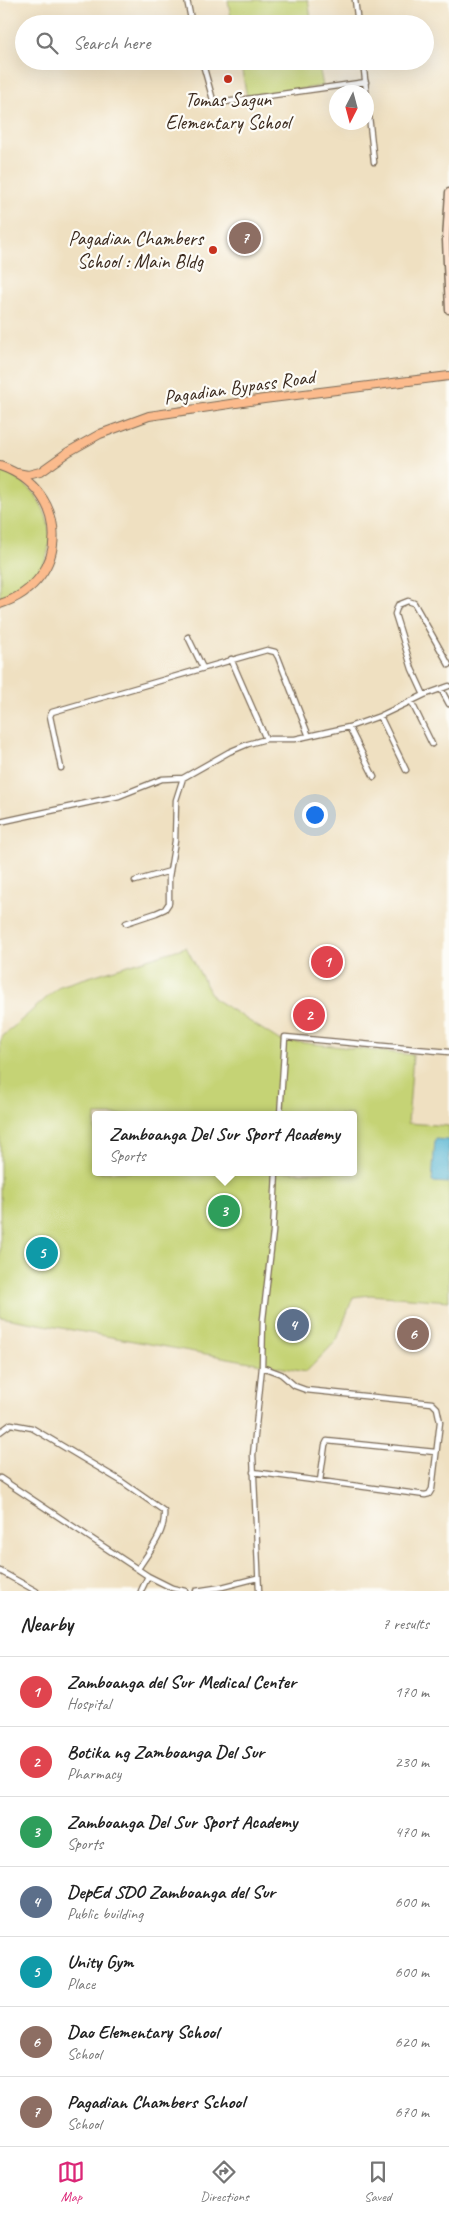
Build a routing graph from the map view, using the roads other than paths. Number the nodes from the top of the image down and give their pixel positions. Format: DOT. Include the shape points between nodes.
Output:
graph roads {
  1 [pos="186,0"];
  2 [pos="355,0"];
  3 [pos="190,15"];
  4 [pos="357,15"];
  5 [pos="205,70"];
  6 [pos="364,70"];
  7 [pos="366,82"];
  8 [pos="374,162"];
  9 [pos="449,192"];
  10 [pos="449,310"];
  11 [pos="449,376"];
  12 [pos="0,466"];
  13 [pos="46,469"];
  14 [pos="17,473"];
  15 [pos="39,492"];
  16 [pos="0,604"];
  17 [pos="188,637"];
  18 [pos="231,659"];
  19 [pos="449,665"];
  20 [pos="203,668"];
  21 [pos="449,686"];
  22 [pos="441,688"];
  23 [pos="424,695"];
  24 [pos="411,701"];
  25 [pos="449,704"];
  26 [pos="380,716"];
  27 [pos="349,727"];
  28 [pos="308,734"];
  29 [pos="266,739"];
  30 [pos="432,744"];
  31 [pos="60,768"];
  32 [pos="406,770"];
  33 [pos="374,777"];
  34 [pos="183,778"];
  35 [pos="0,822"];
  36 [pos="170,871"];
  37 [pos="135,881"];
  38 [pos="126,923"];
  39 [pos="449,1052"];
  40 [pos="280,1111"];
  41 [pos="276,1176"];
  42 [pos="262,1367"];
  43 [pos="0,1432"];
  44 [pos="435,1452"];
  45 [pos="253,1472"];
  46 [pos="0,1478"];
  47 [pos="320,1481"];
  48 [pos="138,1569"];
  49 [pos="0,1571"];
  50 [pos="148,1576"];
  51 [pos="257,1578"];
  52 [pos="36,1591"];
  53 [pos="140,1591"];
  54 [pos="185,1591"];
  55 [pos="196,1591"];
  56 [pos="259,1591"];
  1 -- 3 [label="street"];
  2 -- 4 [label="street"];
  5 -- 7 [label="street" via="213,100 218,103"];
  6 -- 7 [label="street"];
  7 -- 8 [label="street"];
  9 -- 10 [label="main road" via="446,240"];
  11 -- 13 [label="highway, Pagadian Bypass Road" via="149,416 100,434"];
  12 -- 14 [label="highway"];
  13 -- 14 [label="highway, Pagadian Bypass Road" via="34,474"];
  13 -- 15 [label="highway" via="40,480"];
  14 -- 15 [label="highway"];
  15 -- 16 [label="highway" via="49,508 54,526 51,554 44,572 32,586"];
  17 -- 20 [label="street"];
  18 -- 20 [label="street"];
  18 -- 28 [label="street" via="267,650 275,652"];
  18 -- 29 [label="street"];
  19 -- 23 [label="street" via="414,603 408,601 398,605 395,614"];
  20 -- 31 [label="street" via="52,712 50,716"];
  21 -- 22 [label="street"];
  22 -- 23 [label="street"];
  22 -- 25 [label="street"];
  23 -- 24 [label="street"];
  24 -- 26 [label="street"];
  24 -- 30 [label="street"];
  26 -- 27 [label="street"];
  26 -- 32 [label="street"];
  27 -- 28 [label="street"];
  27 -- 33 [label="street"];
  28 -- 29 [label="street" via="292,740"];
  29 -- 34 [label="street" via="229,752"];
  34 -- 35 [label="street" via="162,779 119,796"];
  34 -- 36 [label="street" via="176,800 176,841"];
  36 -- 37 [label="street"];
  36 -- 38 [label="street" via="167,906"];
  39 -- 40 [label="street" via="284,1037"];
  41 -- 42 [label="street"];
  42 -- 44 [label="street" via="281,1374 295,1386 306,1390 432,1403 440,1414"];
  42 -- 45 [label="street" via="254,1428"];
  43 -- 48 [label="street" via="11,1424 32,1428 121,1481 164,1511 164,1524 159,1536"];
  44 -- 47 [label="street" via="327,1440"];
  44 -- 47 [label="street" via="429,1494"];
  45 -- 47 [label="street"];
  45 -- 51 [label="street"];
  46 -- 48 [label="street"];
  48 -- 50 [label="street"];
  49 -- 52 [label="street"];
  50 -- 53 [label="street"];
  50 -- 54 [label="street"];
  51 -- 55 [label="street"];
  51 -- 56 [label="street"];
}
